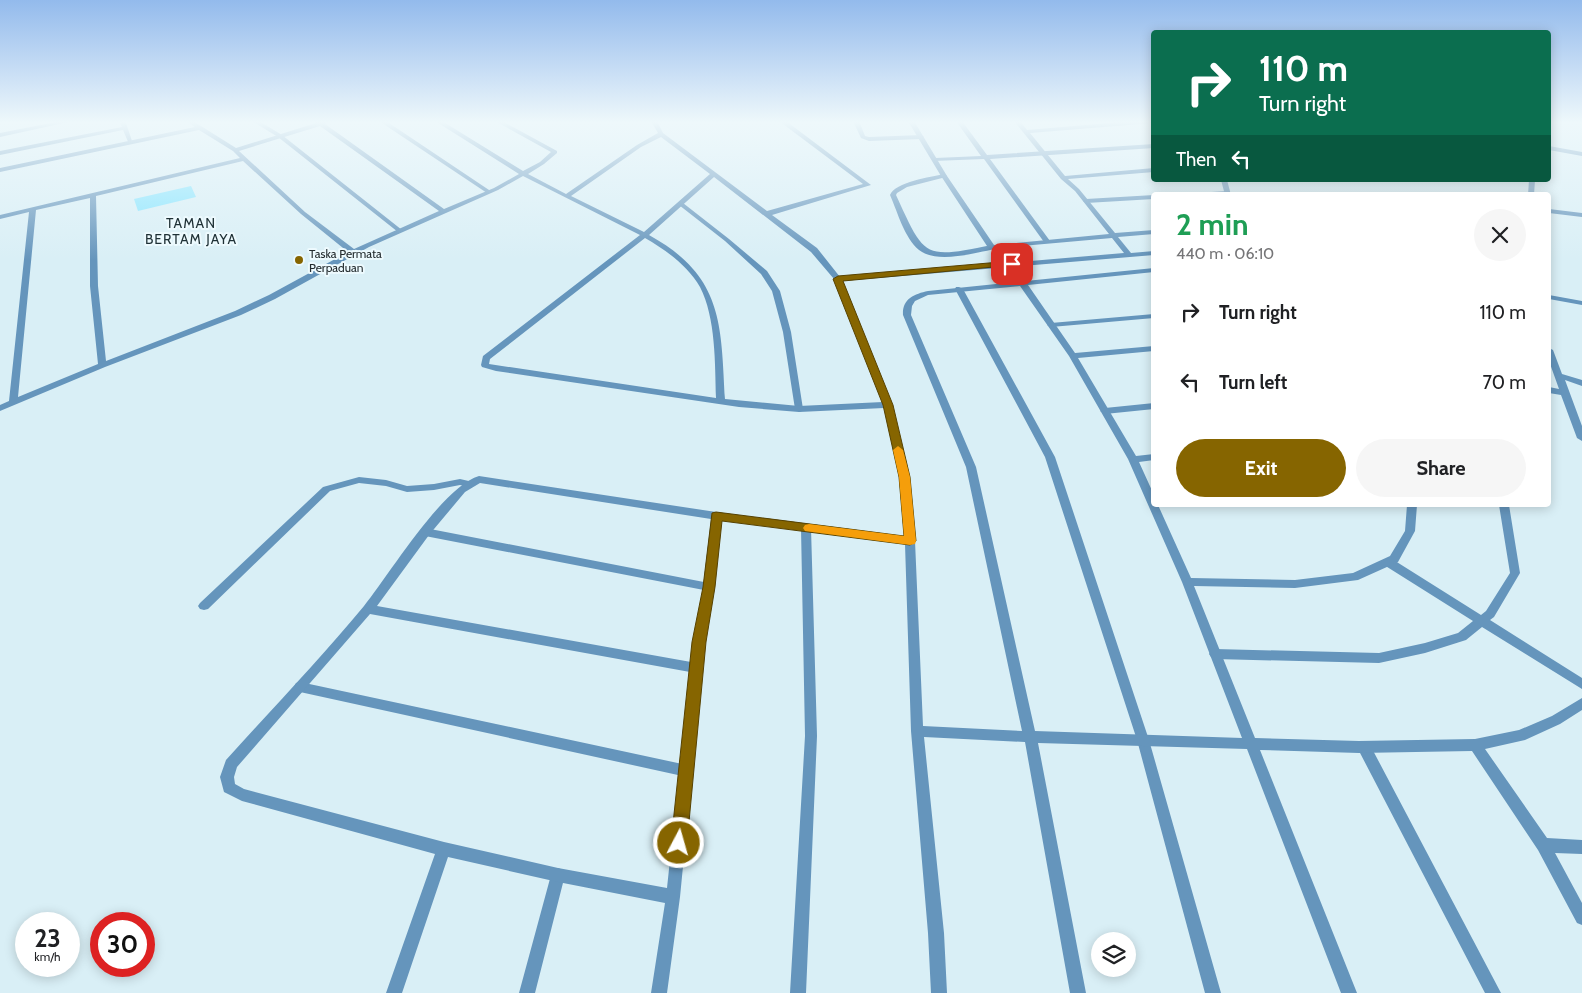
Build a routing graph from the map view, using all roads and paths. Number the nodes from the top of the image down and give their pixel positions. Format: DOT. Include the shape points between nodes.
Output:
graph roads {
  1 [pos="12,167"];
  2 [pos="209,167"];
  3 [pos="252,167"];
  4 [pos="320,167"];
  5 [pos="382,167"];
  6 [pos="452,167"];
  7 [pos="513,167"];
  8 [pos="533,167"];
  9 [pos="608,167"];
  10 [pos="705,167"];
  11 [pos="844,167"];
  12 [pos="939,167"];
  13 [pos="992,167"];
  14 [pos="1055,167"];
  15 [pos="0,170"];
  16 [pos="1151,170"];
  17 [pos="524,174"];
  18 [pos="714,174"];
  19 [pos="944,176"];
  20 [pos="1063,178"];
  21 [pos="489,192"];
  22 [pos="93,196"];
  23 [pos="567,196"];
  24 [pos="1151,197"];
  25 [pos="1086,201"];
  26 [pos="681,204"];
  27 [pos="33,210"];
  28 [pos="1551,210"];
  29 [pos="444,212"];
  30 [pos="766,214"];
  31 [pos="1582,215"];
  32 [pos="0,217"];
  33 [pos="400,230"];
  34 [pos="1151,232"];
  35 [pos="645,234"];
  36 [pos="1113,235"];
  37 [pos="1046,242"];
  38 [pos="992,247"];
  39 [pos="353,252"];
  40 [pos="1151,253"];
  41 [pos="1128,254"];
  42 [pos="1151,270"];
  43 [pos="838,279"];
  44 [pos="1023,284"];
  45 [pos="959,289"];
  46 [pos="1551,297"];
  47 [pos="1582,303"];
  48 [pos="1151,316"];
  49 [pos="1051,325"];
  50 [pos="1151,348"];
  51 [pos="1073,356"];
  52 [pos="1551,357"];
  53 [pos="102,365"];
  54 [pos="1558,375"];
  55 [pos="1582,383"];
  56 [pos="1551,390"];
  57 [pos="1565,393"];
  58 [pos="13,402"];
  59 [pos="721,402"];
  60 [pos="888,405"];
  61 [pos="1151,406"];
  62 [pos="0,408"];
  63 [pos="799,409"];
  64 [pos="1105,411"];
  65 [pos="1582,438"];
  66 [pos="1151,457"];
  67 [pos="1133,459"];
  68 [pos="470,484"];
  69 [pos="1151,500"];
  70 [pos="1154,507"];
  71 [pos="1412,507"];
  72 [pos="1504,507"];
  73 [pos="716,516"];
  74 [pos="806,528"];
  75 [pos="425,532"];
  76 [pos="910,541"];
  77 [pos="1388,562"];
  78 [pos="1187,582"];
  79 [pos="709,587"];
  80 [pos="204,606"];
  81 [pos="368,609"];
  82 [pos="1481,621"];
  83 [pos="1215,654"];
  84 [pos="697,668"];
  85 [pos="1582,684"];
  86 [pos="300,687"];
  87 [pos="1582,704"];
  88 [pos="917,731"];
  89 [pos="1030,737"];
  90 [pos="1143,740"];
  91 [pos="1251,744"];
  92 [pos="1475,745"];
  93 [pos="1364,747"];
  94 [pos="687,771"];
  95 [pos="1543,845"];
  96 [pos="1582,847"];
  97 [pos="444,849"];
  98 [pos="558,875"];
  99 [pos="673,897"];
  100 [pos="1582,918"];
  101 [pos="394,993"];
  102 [pos="527,993"];
  103 [pos="659,993"];
  104 [pos="798,993"];
  105 [pos="939,993"];
  106 [pos="1078,993"];
  107 [pos="1213,993"];
  108 [pos="1349,993"];
  109 [pos="1494,993"];
  1 -- 15 [label="street"];
  2 -- 22 [label="street"];
  3 -- 39 [label="street"];
  4 -- 33 [label="street"];
  5 -- 29 [label="street"];
  6 -- 21 [label="street"];
  7 -- 17 [label="street"];
  8 -- 17 [label="street"];
  9 -- 23 [label="street"];
  10 -- 18 [label="street"];
  11 -- 30 [label="street" via="868,185"];
  12 -- 19 [label="street"];
  13 -- 37 [label="street"];
  14 -- 20 [label="street"];
  16 -- 20 [label="street"];
  17 -- 21 [label="street"];
  17 -- 23 [label="street"];
  18 -- 26 [label="street"];
  18 -- 30 [label="street"];
  19 -- 38 [label="street"];
  19 -- 38 [label="street" via="894,192 907,226 920,248 942,255"];
  20 -- 25 [label="street"];
  21 -- 29 [label="street"];
  22 -- 27 [label="street"];
  22 -- 53 [label="street" via="94,286"];
  23 -- 35 [label="street"];
  24 -- 25 [label="street"];
  25 -- 36 [label="street"];
  26 -- 35 [label="street"];
  26 -- 63 [label="street" via="764,273 776,291 787,332"];
  27 -- 32 [label="street"];
  27 -- 58 [label="street"];
  28 -- 31 [label="street"];
  29 -- 33 [label="street"];
  30 -- 43 [label="street" via="814,250"];
  33 -- 39 [label="street"];
  34 -- 36 [label="street"];
  35 -- 59 [label="street" via="690,268 704,287 718,353"];
  35 -- 59 [label="street" via="486,358 485,365"];
  36 -- 37 [label="street"];
  36 -- 41 [label="street"];
  37 -- 38 [label="street"];
  39 -- 53 [label="street" via="238,313"];
  40 -- 41 [label="street"];
  41 -- 43 [label="street"];
  42 -- 44 [label="street"];
  43 -- 60 [label="street"];
  44 -- 45 [label="street"];
  44 -- 49 [label="street"];
  45 -- 89 [label="street" via="918,295 909,300 906,315 971,467"];
  45 -- 90 [label="street" via="1050,457"];
  46 -- 47 [label="street"];
  48 -- 49 [label="street"];
  49 -- 51 [label="street"];
  50 -- 51 [label="street"];
  51 -- 64 [label="street"];
  52 -- 54 [label="street"];
  53 -- 58 [label="street"];
  54 -- 55 [label="street"];
  54 -- 57 [label="street"];
  56 -- 57 [label="street"];
  57 -- 65 [label="street"];
  58 -- 62 [label="street"];
  59 -- 63 [label="street"];
  60 -- 63 [label="street"];
  60 -- 76 [label="street" via="904,477"];
  61 -- 64 [label="street"];
  64 -- 67 [label="street"];
  66 -- 67 [label="street"];
  67 -- 69 [label="street"];
  68 -- 73 [label="street" via="479,479"];
  68 -- 75 [label="street"];
  68 -- 80 [label="street" via="460,482 406,489 359,480 327,489"];
  70 -- 78 [label="street"];
  71 -- 77 [label="street" via="1410,531 1394,559"];
  72 -- 82 [label="street" via="1515,573 1490,614"];
  73 -- 74 [label="street"];
  73 -- 79 [label="street"];
  74 -- 76 [label="street"];
  74 -- 104 [label="street" via="811,736"];
  75 -- 79 [label="street"];
  75 -- 81 [label="street"];
  76 -- 88 [label="street"];
  77 -- 78 [label="street" via="1354,577 1294,584"];
  77 -- 82 [label="street"];
  78 -- 83 [label="street"];
  79 -- 84 [label="street"];
  81 -- 84 [label="street"];
  81 -- 86 [label="street"];
  82 -- 83 [label="street" via="1462,637 1379,658"];
  82 -- 85 [label="street"];
  83 -- 91 [label="street"];
  84 -- 94 [label="street"];
  86 -- 94 [label="street"];
  86 -- 97 [label="street" via="231,764 227,777 229,788"];
  87 -- 92 [label="street" via="1520,736"];
  88 -- 89 [label="street"];
  88 -- 105 [label="street"];
  89 -- 90 [label="street"];
  89 -- 106 [label="street"];
  90 -- 91 [label="street"];
  90 -- 107 [label="street"];
  91 -- 93 [label="street"];
  91 -- 108 [label="street"];
  92 -- 93 [label="street"];
  92 -- 95 [label="street"];
  93 -- 109 [label="street"];
  94 -- 99 [label="street"];
  95 -- 96 [label="street"];
  95 -- 100 [label="street"];
  97 -- 98 [label="street"];
  97 -- 101 [label="street"];
  98 -- 99 [label="street"];
  98 -- 102 [label="street"];
  99 -- 103 [label="street"];
}
